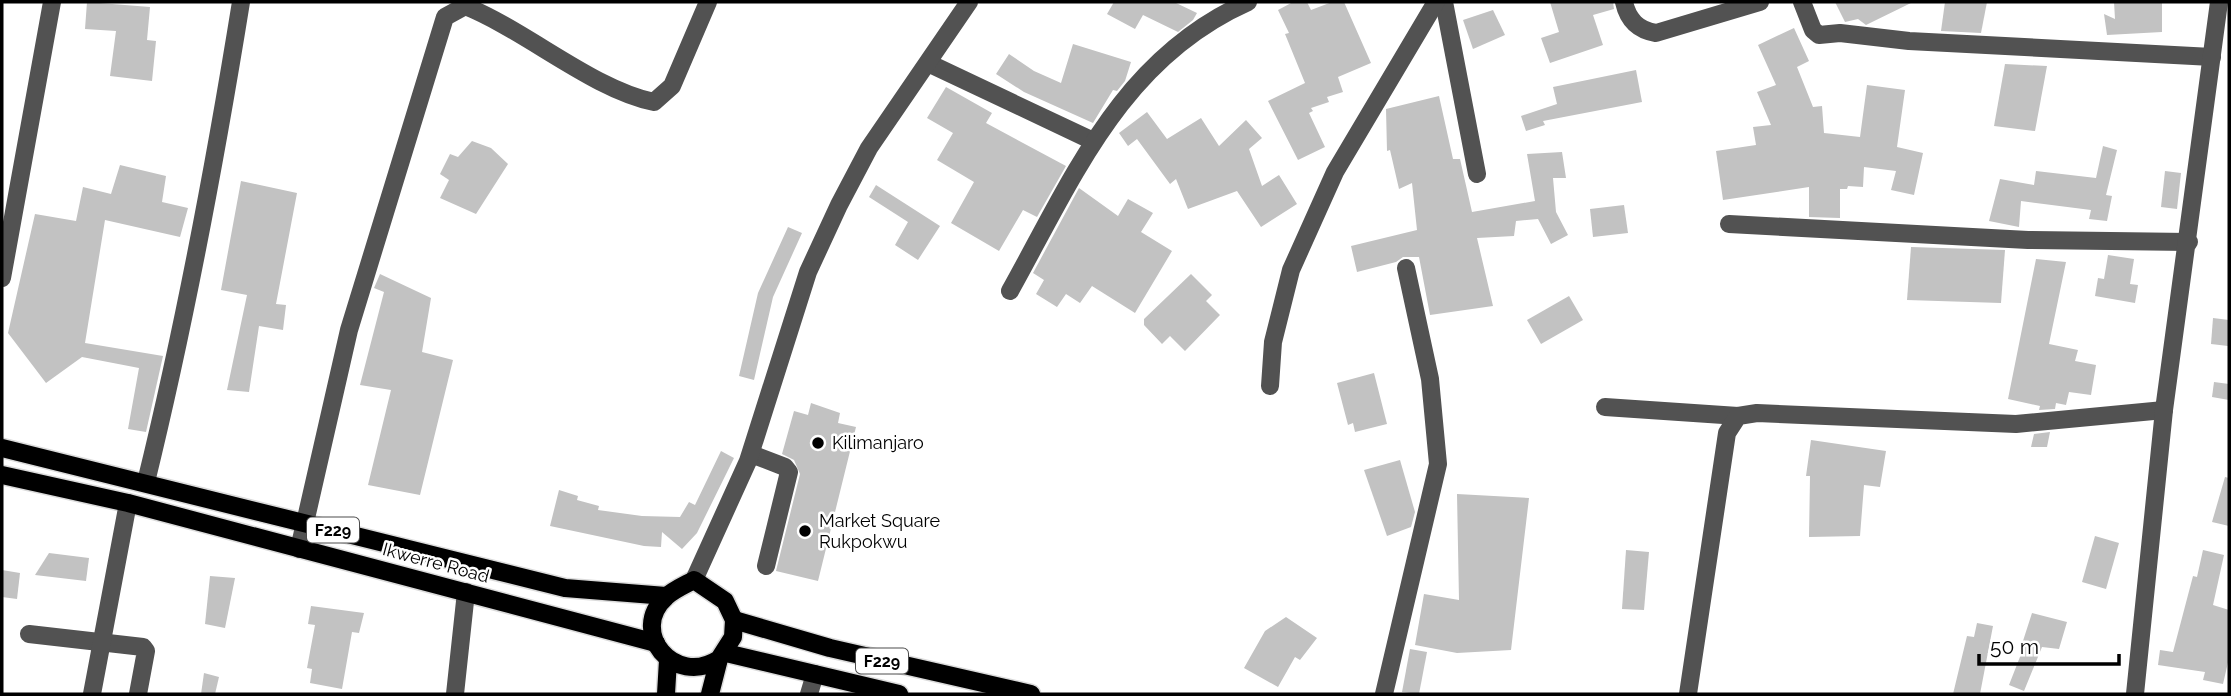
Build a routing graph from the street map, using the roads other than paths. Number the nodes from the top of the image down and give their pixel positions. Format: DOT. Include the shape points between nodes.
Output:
graph roads {
  1 [pos="52,2"];
  2 [pos="241,2"];
  3 [pos="504,2"];
  4 [pos="708,2"];
  5 [pos="969,2"];
  6 [pos="1248,2"];
  7 [pos="1436,2"];
  8 [pos="1444,2"];
  9 [pos="1624,2"];
  10 [pos="1760,2"];
  11 [pos="1802,2"];
  12 [pos="2219,2"];
  13 [pos="494,18"];
  14 [pos="2212,57"];
  15 [pos="928,63"];
  16 [pos="1093,141"];
  17 [pos="1477,174"];
  18 [pos="1729,224"];
  19 [pos="2189,242"];
  20 [pos="1406,268"];
  21 [pos="2,278"];
  22 [pos="1010,291"];
  23 [pos="1270,386"];
  24 [pos="1605,407"];
  25 [pos="2164,410"];
  26 [pos="1738,416"];
  27 [pos="2,448"];
  28 [pos="751,454"];
  29 [pos="2,475"];
  30 [pos="146,482"];
  31 [pos="128,503"];
  32 [pos="304,523"];
  33 [pos="299,549"];
  34 [pos="766,566"];
  35 [pos="694,580"];
  36 [pos="466,592"];
  37 [pos="666,596"];
  38 [pos="734,620"];
  39 [pos="29,634"];
  40 [pos="100,642"];
  41 [pos="656,643"];
  42 [pos="722,656"];
  43 [pos="668,660"];
  44 [pos="815,674"];
  45 [pos="2133,691"];
  46 [pos="92,694"];
  47 [pos="138,694"];
  48 [pos="455,694"];
  49 [pos="666,694"];
  50 [pos="710,694"];
  51 [pos="809,694"];
  52 [pos="899,694"];
  53 [pos="1031,694"];
  54 [pos="1384,694"];
  55 [pos="1688,694"];
  1 -- 21 [label="street"];
  2 -- 30 [label="street" via="174,370"];
  3 -- 13 [label="street"];
  4 -- 13 [label="street" via="671,86 654,102 629,96"];
  5 -- 15 [label="street"];
  6 -- 16 [label="street" via="1211,18 1148,69"];
  7 -- 23 [label="street" via="1335,172 1291,270 1273,342"];
  8 -- 17 [label="street"];
  9 -- 10 [label="street" via="1633,22 1656,33"];
  11 -- 14 [label="street" via="1819,35"];
  12 -- 14 [label="street"];
  13 -- 32 [label="street" via="465,6 444,17 349,330"];
  14 -- 19 [label="street"];
  15 -- 16 [label="street"];
  15 -- 28 [label="street" via="869,148 808,272"];
  16 -- 22 [label="street"];
  18 -- 19 [label="street" via="2028,240"];
  19 -- 25 [label="street"];
  20 -- 54 [label="street" via="1430,379 1438,464"];
  24 -- 26 [label="street"];
  25 -- 26 [label="street" via="2016,424 1757,413"];
  25 -- 45 [label="street"];
  26 -- 55 [label="street" via="1727,433"];
  27 -- 30 [label="main road, F229"];
  28 -- 34 [label="street" via="789,472"];
  28 -- 35 [label="street"];
  29 -- 31 [label="main road, Ikwerre Road / F229"];
  30 -- 32 [label="main road, F229"];
  31 -- 33 [label="main road, Ikwerre Road / F229"];
  31 -- 40 [label="street"];
  32 -- 33 [label="street"];
  32 -- 37 [label="main road, F229" via="565,588"];
  33 -- 36 [label="main road, Ikwerre Road / F229"];
  35 -- 37 [label="main road"];
  35 -- 38 [label="main road" via="725,601"];
  36 -- 41 [label="main road, Ikwerre Road / F229"];
  36 -- 48 [label="street"];
  37 -- 41 [label="main road" via="654,618"];
  38 -- 42 [label="main road" via="733,637"];
  38 -- 53 [label="main road, F229" via="830,649"];
  39 -- 40 [label="street"];
  40 -- 46 [label="street"];
  40 -- 47 [label="street" via="139,646 146,651"];
  41 -- 43 [label="main road"];
  42 -- 43 [label="main road, F229" via="694,668"];
  42 -- 44 [label="main road, F229"];
  42 -- 50 [label="main road"];
  43 -- 49 [label="main road"];
  44 -- 51 [label="street"];
  44 -- 52 [label="main road, F229"];
}
